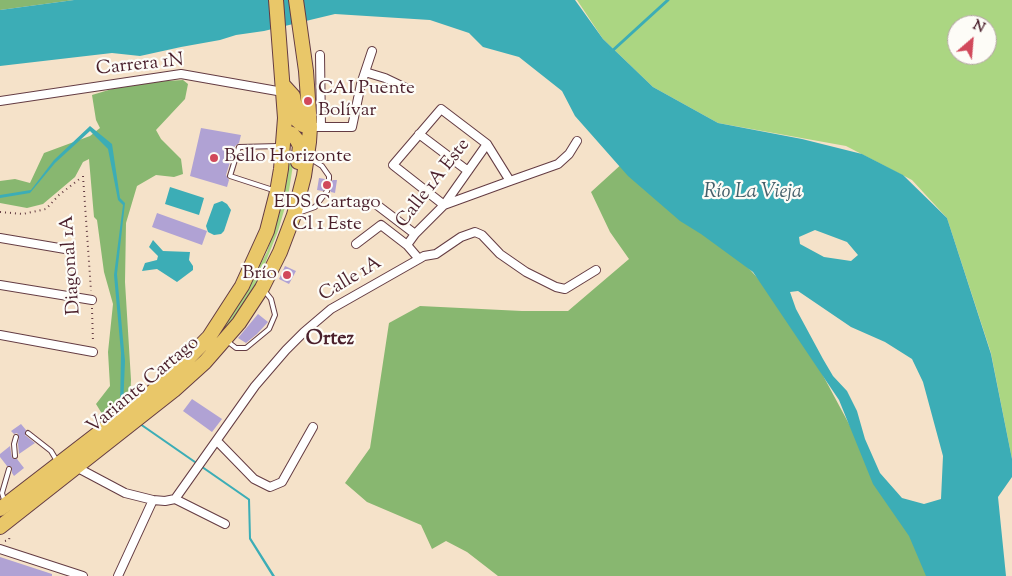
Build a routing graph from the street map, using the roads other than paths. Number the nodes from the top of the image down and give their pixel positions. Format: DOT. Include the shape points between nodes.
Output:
graph roads {
  1 [pos="276,0"];
  2 [pos="296,0"];
  3 [pos="372,51"];
  4 [pos="320,55"];
  5 [pos="365,72"];
  6 [pos="282,84"];
  7 [pos="408,89"];
  8 [pos="0,101"];
  9 [pos="315,127"];
  10 [pos="419,134"];
  11 [pos="284,138"];
  12 [pos="577,142"];
  13 [pos="487,144"];
  14 [pos="307,156"];
  15 [pos="468,171"];
  16 [pos="304,176"];
  17 [pos="329,179"];
  18 [pos="510,181"];
  19 [pos="327,191"];
  20 [pos="277,192"];
  21 [pos="377,205"];
  22 [pos="444,205"];
  23 [pos="294,215"];
  24 [pos="416,234"];
  25 [pos="0,238"];
  26 [pos="356,244"];
  27 [pos="407,245"];
  28 [pos="71,250"];
  29 [pos="419,259"];
  30 [pos="596,270"];
  31 [pos="0,285"];
  32 [pos="262,288"];
  33 [pos="92,300"];
  34 [pos="0,335"];
  35 [pos="226,340"];
  36 [pos="93,352"];
  37 [pos="137,411"];
  38 [pos="124,421"];
  39 [pos="313,427"];
  40 [pos="28,433"];
  41 [pos="16,437"];
  42 [pos="218,442"];
  43 [pos="15,456"];
  44 [pos="59,463"];
  45 [pos="76,467"];
  46 [pos="9,469"];
  47 [pos="176,499"];
  48 [pos="153,500"];
  49 [pos="3,507"];
  50 [pos="226,524"];
  51 [pos="0,527"];
  52 [pos="0,549"];
  53 [pos="83,576"];
  54 [pos="118,576"];
  1 -- 6 [label="highway, Variante Cartago"];
  2 -- 9 [label="highway, Variante Cartago"];
  3 -- 5 [label="street"];
  4 -- 9 [label="street"];
  5 -- 7 [label="street"];
  5 -- 9 [label="street" via="352,127"];
  6 -- 8 [label="street, Carrera 1N" via="181,74"];
  6 -- 9 [label="highway" via="293,96 297,120 302,125"];
  6 -- 11 [label="highway, Variante Cartago"];
  9 -- 14 [label="highway, Variante Cartago"];
  10 -- 13 [label="street" via="441,109"];
  10 -- 15 [label="street"];
  10 -- 22 [label="street" via="393,166"];
  11 -- 16 [label="highway" via="295,137 300,146 298,164"];
  11 -- 20 [label="highway, Variante Cartago"];
  11 -- 20 [label="lane" via="239,147 230,176"];
  12 -- 18 [label="street" via="558,164"];
  13 -- 15 [label="street, Calle 1A Este"];
  13 -- 18 [label="street"];
  14 -- 16 [label="highway, Variante Cartago"];
  14 -- 17 [label="lane" via="322,166"];
  15 -- 22 [label="street, Calle 1A Este"];
  16 -- 23 [label="highway, Variante Cartago"];
  18 -- 22 [label="street"];
  19 -- 23 [label="lane" via="316,207"];
  20 -- 37 [label="highway, Variante Cartago" via="260,250 221,321"];
  21 -- 24 [label="street"];
  22 -- 24 [label="street, Calle 1A Este"];
  23 -- 32 [label="highway, Variante Cartago"];
  24 -- 27 [label="street, Calle 1A Este"];
  25 -- 28 [label="street, Diagonal 1A"];
  26 -- 27 [label="street" via="381,225"];
  27 -- 29 [label="street"];
  29 -- 30 [label="street, Calle 1A" via="436,254 461,237 475,232 526,272 556,287 565,289"];
  29 -- 42 [label="street, Calle 1A" via="337,305 304,332 256,386"];
  31 -- 33 [label="street"];
  32 -- 35 [label="highway, Variante Cartago"];
  32 -- 35 [label="lane" via="271,299 275,315 269,329 246,348 236,348"];
  34 -- 36 [label="street"];
  35 -- 37 [label="highway, Variante Cartago" via="187,379"];
  37 -- 38 [label="highway, Variante Cartago"];
  38 -- 44 [label="highway, Variante Cartago"];
  38 -- 45 [label="highway, Variante Cartago"];
  39 -- 42 [label="street" via="282,482 270,487 254,479"];
  40 -- 44 [label="lane" via="51,451"];
  41 -- 43 [label="lane"];
  42 -- 47 [label="street, Calle 1A"];
  44 -- 49 [label="highway, Variante Cartago"];
  45 -- 48 [label="street" via="125,493"];
  45 -- 51 [label="highway, Variante Cartago"];
  46 -- 49 [label="lane" via="2,493"];
  47 -- 48 [label="street"];
  47 -- 50 [label="street"];
  48 -- 54 [label="street"];
  52 -- 53 [label="street"];
}
